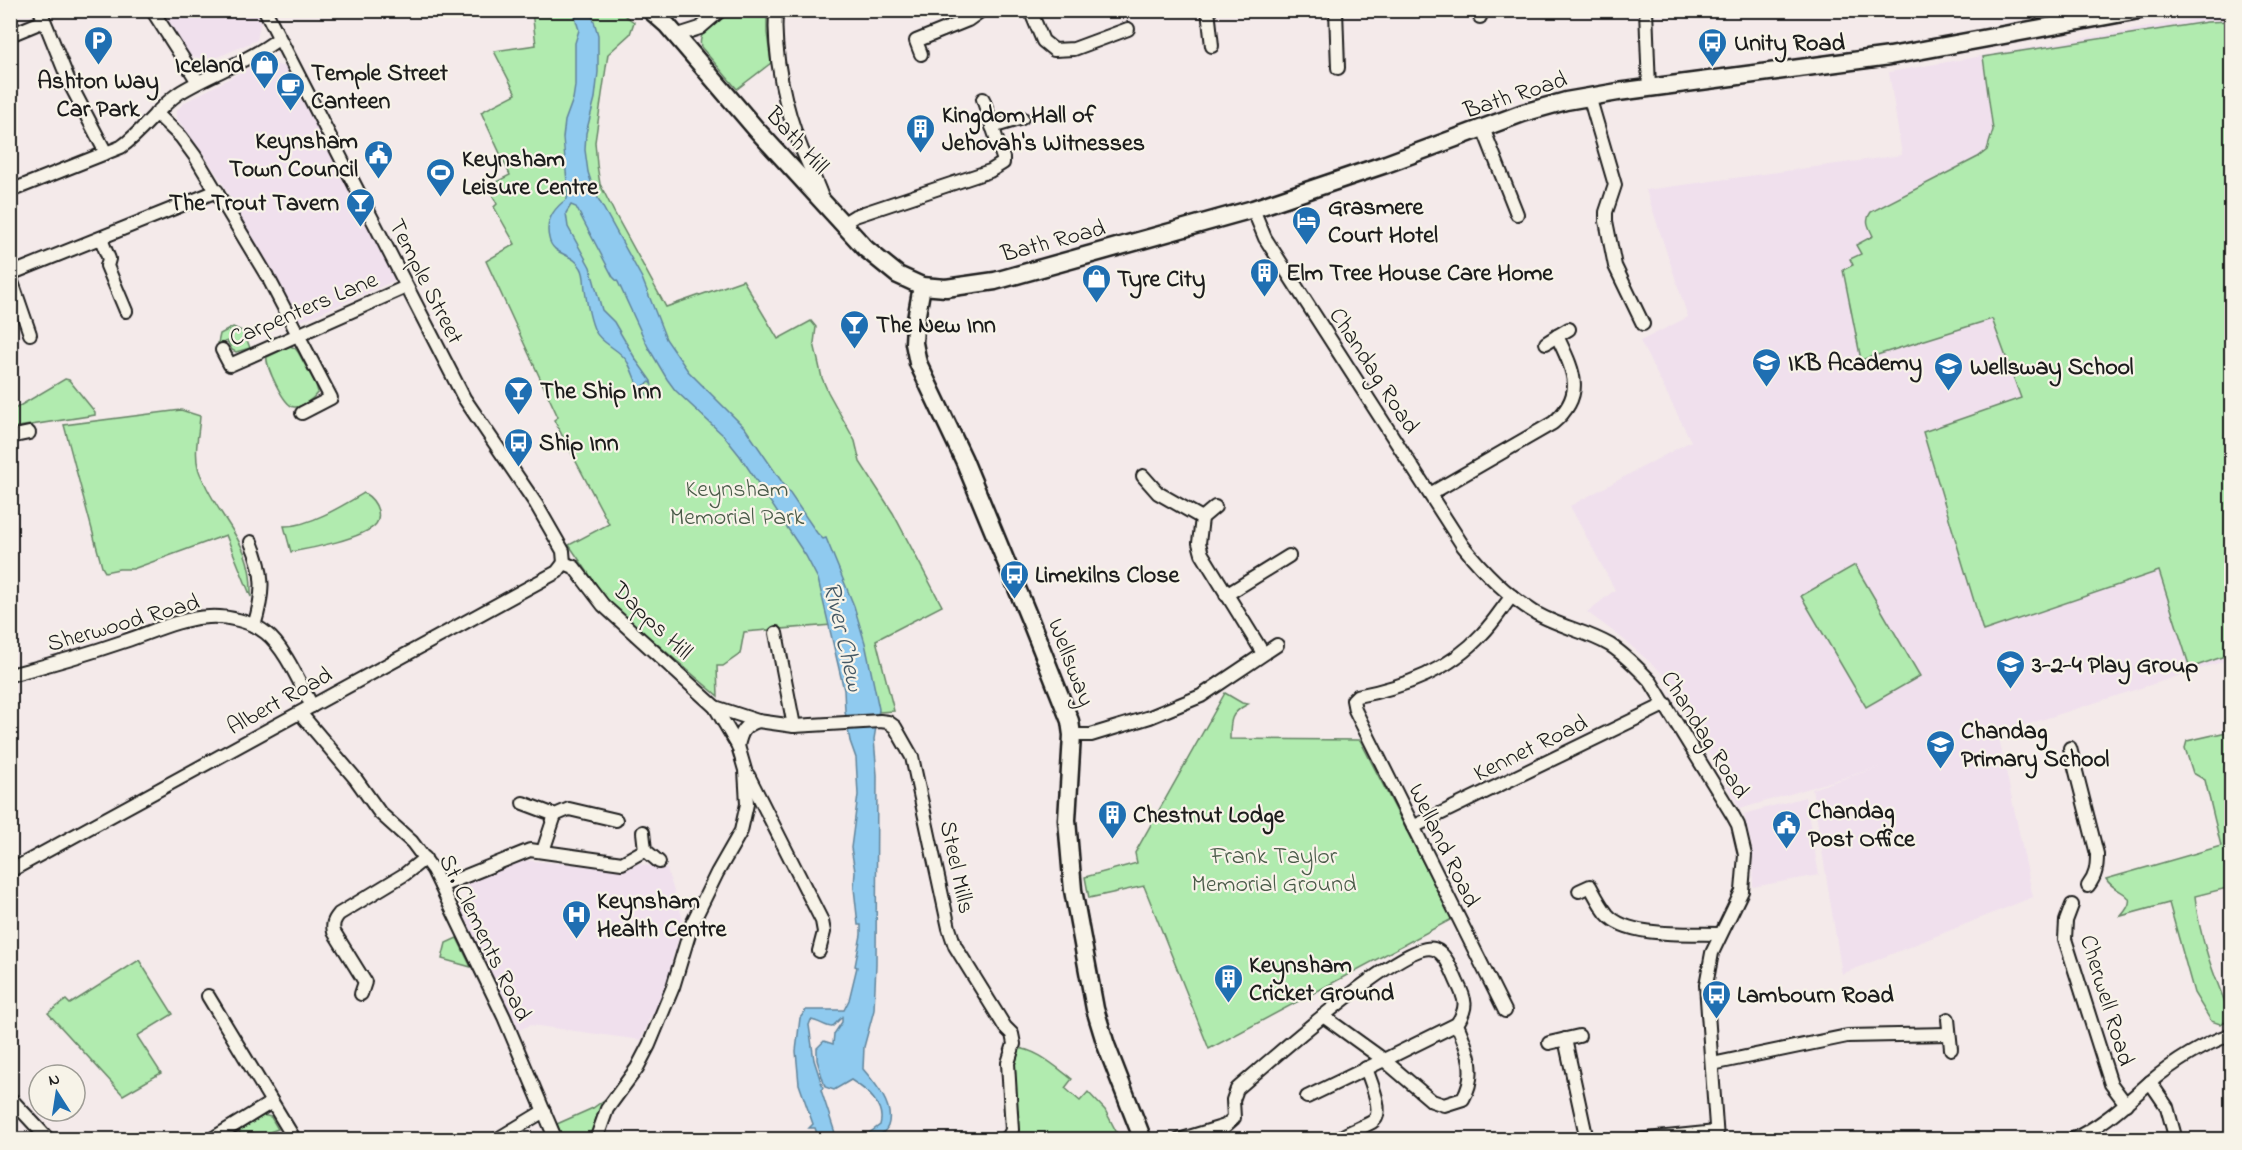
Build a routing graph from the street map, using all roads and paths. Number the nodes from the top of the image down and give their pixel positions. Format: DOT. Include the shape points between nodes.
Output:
graph roads {
  1 [pos="152,10"];
  2 [pos="265,10"];
  3 [pos="650,10"];
  4 [pos="721,10"];
  5 [pos="776,10"];
  6 [pos="982,10"];
  7 [pos="1030,10"];
  8 [pos="1208,10"];
  9 [pos="1336,10"];
  10 [pos="1646,10"];
  11 [pos="2139,10"];
  12 [pos="42,16"];
  13 [pos="1128,29"];
  14 [pos="10,35"];
  15 [pos="675,36"];
  16 [pos="278,39"];
  17 [pos="1212,46"];
  18 [pos="921,54"];
  19 [pos="1338,68"];
  20 [pos="198,82"];
  21 [pos="1648,88"];
  22 [pos="1589,96"];
  23 [pos="982,99"];
  24 [pos="156,113"];
  25 [pos="1022,118"];
  26 [pos="992,128"];
  27 [pos="1483,128"];
  28 [pos="106,153"];
  29 [pos="10,191"];
  30 [pos="218,191"];
  31 [pos="825,206"];
  32 [pos="1253,209"];
  33 [pos="1517,214"];
  34 [pos="843,224"];
  35 [pos="101,239"];
  36 [pos="10,275"];
  37 [pos="922,286"];
  38 [pos="406,287"];
  39 [pos="126,311"];
  40 [pos="1643,324"];
  41 [pos="1569,329"];
  42 [pos="30,334"];
  43 [pos="299,335"];
  44 [pos="222,350"];
  45 [pos="302,413"];
  46 [pos="29,433"];
  47 [pos="10,437"];
  48 [pos="1143,476"];
  49 [pos="1430,494"];
  50 [pos="1215,507"];
  51 [pos="1202,518"];
  52 [pos="251,542"];
  53 [pos="1289,555"];
  54 [pos="564,563"];
  55 [pos="1226,595"];
  56 [pos="1512,596"];
  57 [pos="254,626"];
  58 [pos="776,633"];
  59 [pos="1277,645"];
  60 [pos="1263,653"];
  61 [pos="10,675"];
  62 [pos="1666,704"];
  63 [pos="312,706"];
  64 [pos="715,707"];
  65 [pos="300,713"];
  66 [pos="758,721"];
  67 [pos="794,726"];
  68 [pos="1072,735"];
  69 [pos="738,746"];
  70 [pos="2070,748"];
  71 [pos="745,770"];
  72 [pos="523,802"];
  73 [pos="555,815"];
  74 [pos="616,820"];
  75 [pos="1413,828"];
  76 [pos="643,832"];
  77 [pos="645,850"];
  78 [pos="543,851"];
  79 [pos="425,858"];
  80 [pos="660,862"];
  81 [pos="10,871"];
  82 [pos="441,886"];
  83 [pos="1590,886"];
  84 [pos="2088,886"];
  85 [pos="2072,905"];
  86 [pos="1719,934"];
  87 [pos="819,951"];
  88 [pos="361,994"];
  89 [pos="208,996"];
  90 [pos="1505,1011"];
  91 [pos="1323,1016"];
  92 [pos="1948,1019"];
  93 [pos="1457,1024"];
  94 [pos="1950,1034"];
  95 [pos="2232,1034"];
  96 [pos="1579,1036"];
  97 [pos="1565,1039"];
  98 [pos="1549,1043"];
  99 [pos="1951,1049"];
  100 [pos="1384,1060"];
  101 [pos="1712,1065"];
  102 [pos="1366,1068"];
  103 [pos="2150,1083"];
  104 [pos="1307,1097"];
  105 [pos="272,1101"];
  106 [pos="12,1102"];
  107 [pos="2126,1104"];
  108 [pos="544,1111"];
  109 [pos="1716,1136"];
  110 [pos="49,1140"];
  111 [pos="210,1140"];
  112 [pos="295,1140"];
  113 [pos="496,1140"];
  114 [pos="556,1140"];
  115 [pos="596,1140"];
  116 [pos="1004,1140"];
  117 [pos="1143,1140"];
  118 [pos="1179,1140"];
  119 [pos="1337,1140"];
  120 [pos="1587,1140"];
  121 [pos="1637,1140"];
  122 [pos="2071,1140"];
  123 [pos="2176,1140"];
  1 -- 20 [label="street"];
  2 -- 16 [label="street, Temple Street"];
  3 -- 15 [label="main road, Bath Hill"];
  4 -- 15 [label="street" via="699,28"];
  5 -- 31 [label="street" via="778,66 801,149"];
  6 -- 18 [label="street" via="968,20 916,40"];
  7 -- 13 [label="street" via="1043,41 1054,50 1074,49"];
  8 -- 17 [label="street"];
  9 -- 19 [label="street"];
  10 -- 21 [label="street"];
  11 -- 21 [label="main road, Bath Road" via="1890,56"];
  12 -- 14 [label="street"];
  12 -- 28 [label="street" via="70,84"];
  15 -- 31 [label="main road, Bath Hill"];
  16 -- 20 [label="street"];
  16 -- 38 [label="street, Temple Street"];
  20 -- 24 [label="street"];
  21 -- 22 [label="main road, Bath Road"];
  22 -- 27 [label="main road, Bath Road"];
  22 -- 40 [label="street" via="1615,185 1606,212 1614,266"];
  23 -- 26 [label="street"];
  24 -- 28 [label="street" via="135,138"];
  24 -- 30 [label="street" via="188,146"];
  25 -- 26 [label="street"];
  26 -- 34 [label="street" via="1003,158 999,166 855,216"];
  27 -- 32 [label="main road, Bath Road"];
  27 -- 33 [label="street"];
  28 -- 29 [label="street"];
  30 -- 35 [label="street"];
  30 -- 43 [label="street"];
  31 -- 34 [label="main road, Bath Hill"];
  32 -- 37 [label="main road, Bath Road" via="995,280 955,288"];
  32 -- 49 [label="street, Chandag Road" via="1265,238"];
  34 -- 37 [label="main road, Bath Hill" via="885,266"];
  35 -- 36 [label="street"];
  35 -- 39 [label="street" via="109,259 107,266"];
  36 -- 42 [label="street"];
  37 -- 68 [label="main road, Wellsway" via="915,325 918,363 964,460 1068,712"];
  38 -- 43 [label="street, Carpenters Lane"];
  38 -- 54 [label="street, Temple Street" via="464,398 563,551"];
  41 -- 49 [label="street" via="1551,340 1572,369 1575,392 1566,411 1553,423"];
  43 -- 44 [label="street, Carpenters Lane" via="230,365"];
  43 -- 45 [label="street" via="331,398"];
  46 -- 47 [label="street"];
  48 -- 51 [label="street" via="1158,492"];
  49 -- 56 [label="street, Chandag Road" via="1463,546 1485,573"];
  50 -- 51 [label="street"];
  51 -- 55 [label="street" via="1202,554"];
  52 -- 57 [label="street" via="259,559 262,590"];
  53 -- 55 [label="street"];
  54 -- 63 [label="street, Albert Road" via="557,572"];
  54 -- 64 [label="street, Dapps Hill" via="574,567 603,605"];
  55 -- 60 [label="street"];
  56 -- 62 [label="street, Chandag Road" via="1535,613 1610,645 1633,663"];
  56 -- 75 [label="street, Welland Road" via="1484,633 1436,671 1353,700"];
  57 -- 61 [label="street, Sherwood Road" via="221,617 188,620"];
  57 -- 63 [label="street, Sherwood Road" via="277,644"];
  58 -- 67 [label="street"];
  59 -- 60 [label="street"];
  60 -- 68 [label="street" via="1201,696 1091,735"];
  62 -- 75 [label="street, Kennet Road"];
  62 -- 86 [label="street, Chandag Road" via="1732,814 1742,840 1742,891"];
  63 -- 65 [label="street, Albert Road"];
  64 -- 66 [label="street, Dapps Hill"];
  64 -- 69 [label="street, Dapps Hill"];
  65 -- 79 [label="street, St. Clements Road" via="380,813"];
  65 -- 81 [label="street, Albert Road"];
  66 -- 67 [label="street, Steel Mills"];
  66 -- 69 [label="street" via="740,733"];
  67 -- 116 [label="street, Steel Mills" via="888,722 912,757 955,946 1012,1034 1014,1044 1008,1064 1012,1130"];
  68 -- 117 [label="main road, Wellsway" via="1067,820 1073,890 1095,1009"];
  69 -- 71 [label="street, Dapps Hill"];
  70 -- 84 [label="street" via="2097,854 2094,878"];
  71 -- 87 [label="street" via="822,921 824,932"];
  71 -- 115 [label="street" via="747,804 741,831 692,924 673,987 649,1045 607,1109"];
  72 -- 73 [label="street"];
  73 -- 74 [label="street" via="569,809"];
  73 -- 78 [label="street"];
  75 -- 90 [label="street, Welland Road"];
  76 -- 77 [label="street"];
  77 -- 78 [label="street" via="622,863"];
  77 -- 80 [label="street"];
  78 -- 82 [label="street" via="520,853"];
  79 -- 82 [label="street, St. Clements Road"];
  79 -- 88 [label="street" via="334,920 334,932 365,981"];
  82 -- 108 [label="street, St. Clements Road"];
  83 -- 86 [label="street" via="1608,915 1621,924 1639,930"];
  85 -- 107 [label="street, Cherwell Road" via="2065,939 2112,1084"];
  86 -- 101 [label="street, Chandag Road" via="1706,985"];
  89 -- 105 [label="street"];
  91 -- 93 [label="street" via="1379,974 1418,950 1432,948 1446,960 1466,1000"];
  91 -- 100 [label="street"];
  91 -- 118 [label="street" via="1237,1089 1234,1118 1225,1126"];
  92 -- 94 [label="street"];
  93 -- 100 [label="street"];
  93 -- 100 [label="street" via="1472,1073 1463,1099 1444,1105 1432,1101"];
  94 -- 99 [label="street"];
  94 -- 101 [label="street" via="1847,1036"];
  95 -- 103 [label="street" via="2178,1061"];
  96 -- 97 [label="street"];
  97 -- 98 [label="street"];
  97 -- 120 [label="street"];
  100 -- 102 [label="street"];
  101 -- 109 [label="street, Chandag Road"];
  102 -- 104 [label="street"];
  102 -- 119 [label="street" via="1378,1116 1374,1122"];
  103 -- 107 [label="street"];
  103 -- 123 [label="street" via="2167,1107"];
  105 -- 111 [label="street"];
  105 -- 112 [label="street"];
  106 -- 110 [label="street"];
  107 -- 122 [label="street"];
  108 -- 113 [label="street"];
  108 -- 114 [label="street, St. Clements Road"];
  109 -- 121 [label="street"];
}
